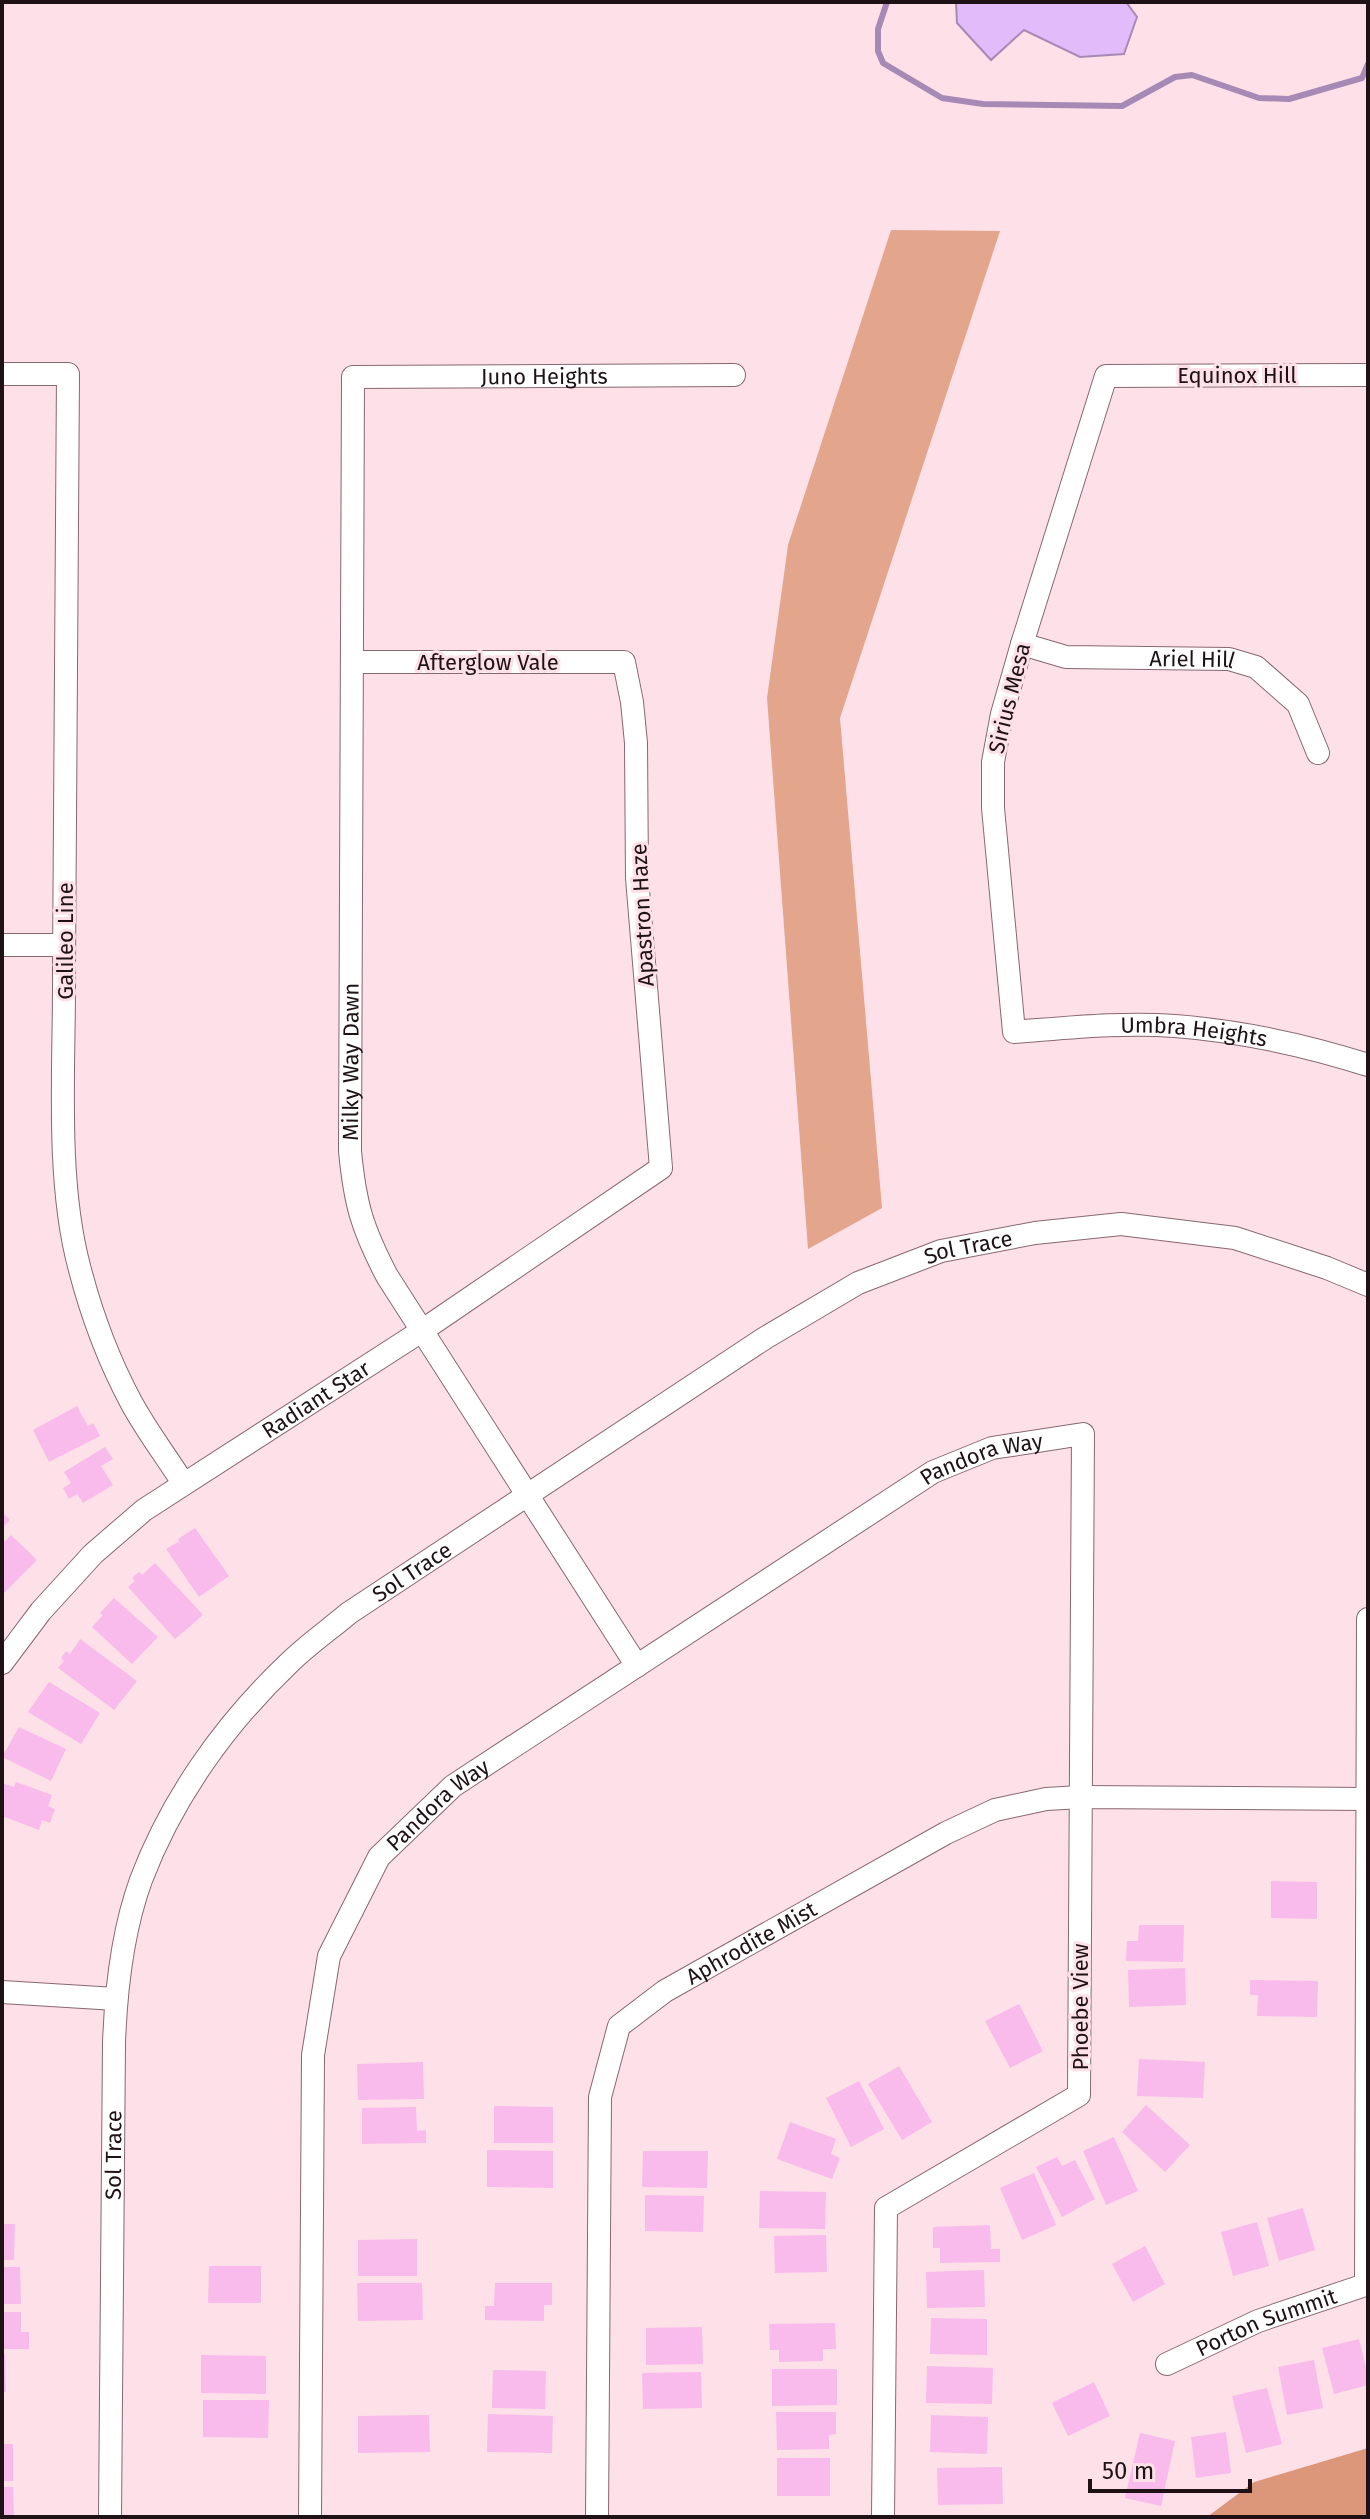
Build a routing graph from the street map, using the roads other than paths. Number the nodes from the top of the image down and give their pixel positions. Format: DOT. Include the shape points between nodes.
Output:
graph roads {
  1 [pos="2,374"];
  2 [pos="734,375"];
  3 [pos="1368,375"];
  4 [pos="1106,376"];
  5 [pos="353,377"];
  6 [pos="1022,644"];
  7 [pos="352,662"];
  8 [pos="624,662"];
  9 [pos="1318,753"];
  10 [pos="2,945"];
  11 [pos="64,945"];
  12 [pos="1014,1032"];
  13 [pos="1368,1065"];
  14 [pos="661,1168"];
  15 [pos="1368,1285"];
  16 [pos="423,1330"];
  17 [pos="1083,1434"];
  18 [pos="183,1483"];
  19 [pos="530,1495"];
  20 [pos="1368,1619"];
  21 [pos="2,1663"];
  22 [pos="637,1666"];
  23 [pos="1081,1797"];
  24 [pos="1366,1799"];
  25 [pos="2,1992"];
  26 [pos="116,1999"];
  27 [pos="1367,2284"];
  28 [pos="1167,2364"];
  29 [pos="110,2517"];
  30 [pos="310,2517"];
  31 [pos="597,2517"];
  32 [pos="883,2517"];
  1 -- 11 [label="street, Galileo Line" via="68,374"];
  2 -- 5 [label="street, Juno Heights"];
  3 -- 4 [label="street, Equinox Hill"];
  4 -- 6 [label="street, Sirius Mesa"];
  5 -- 7 [label="street, Milky Way Dawn"];
  6 -- 9 [label="street, Ariel Hill" via="1066,657 1229,659 1256,667 1298,704"];
  6 -- 12 [label="street, Sirius Mesa" via="993,762"];
  7 -- 8 [label="street, Afterglow Vale"];
  7 -- 16 [label="street, Milky Way Dawn" via="350,1151 367,1236"];
  8 -- 14 [label="street, Apastron Haze" via="636,743 637,878"];
  10 -- 11 [label="street"];
  11 -- 18 [label="street, Galileo Line" via="65,1169 78,1264 131,1403"];
  12 -- 13 [label="street, Umbra Heights" via="1173,1026 1301,1046"];
  14 -- 16 [label="street, Radiant Star"];
  15 -- 19 [label="street, Sol Trace" via="1235,1238 1121,1224 941,1251 858,1283 765,1338"];
  16 -- 18 [label="street, Radiant Star"];
  16 -- 19 [label="street, Milky Way Dawn"];
  17 -- 22 [label="street, Pandora Way" via="992,1448 933,1472"];
  17 -- 23 [label="street, Phoebe View"];
  18 -- 21 [label="street, Radiant Star" via="93,1554"];
  19 -- 22 [label="street, Milky Way Dawn"];
  19 -- 26 [label="street, Sol Trace" via="349,1613 289,1662 243,1710 200,1766 141,1881"];
  20 -- 24 [label="street"];
  22 -- 30 [label="street, Pandora Way" via="453,1786 379,1857 329,1956 313,2055"];
  23 -- 24 [label="street, Aphrodite Mist"];
  23 -- 31 [label="street, Aphrodite Mist" via="995,1810 946,1833 665,1991 619,2026 600,2097"];
  23 -- 32 [label="street, Phoebe View" via="1079,2095 886,2208"];
  24 -- 27 [label="street"];
  25 -- 26 [label="street"];
  26 -- 29 [label="street, Sol Trace"];
  27 -- 28 [label="street, Porton Summit" via="1258,2321"];
}
